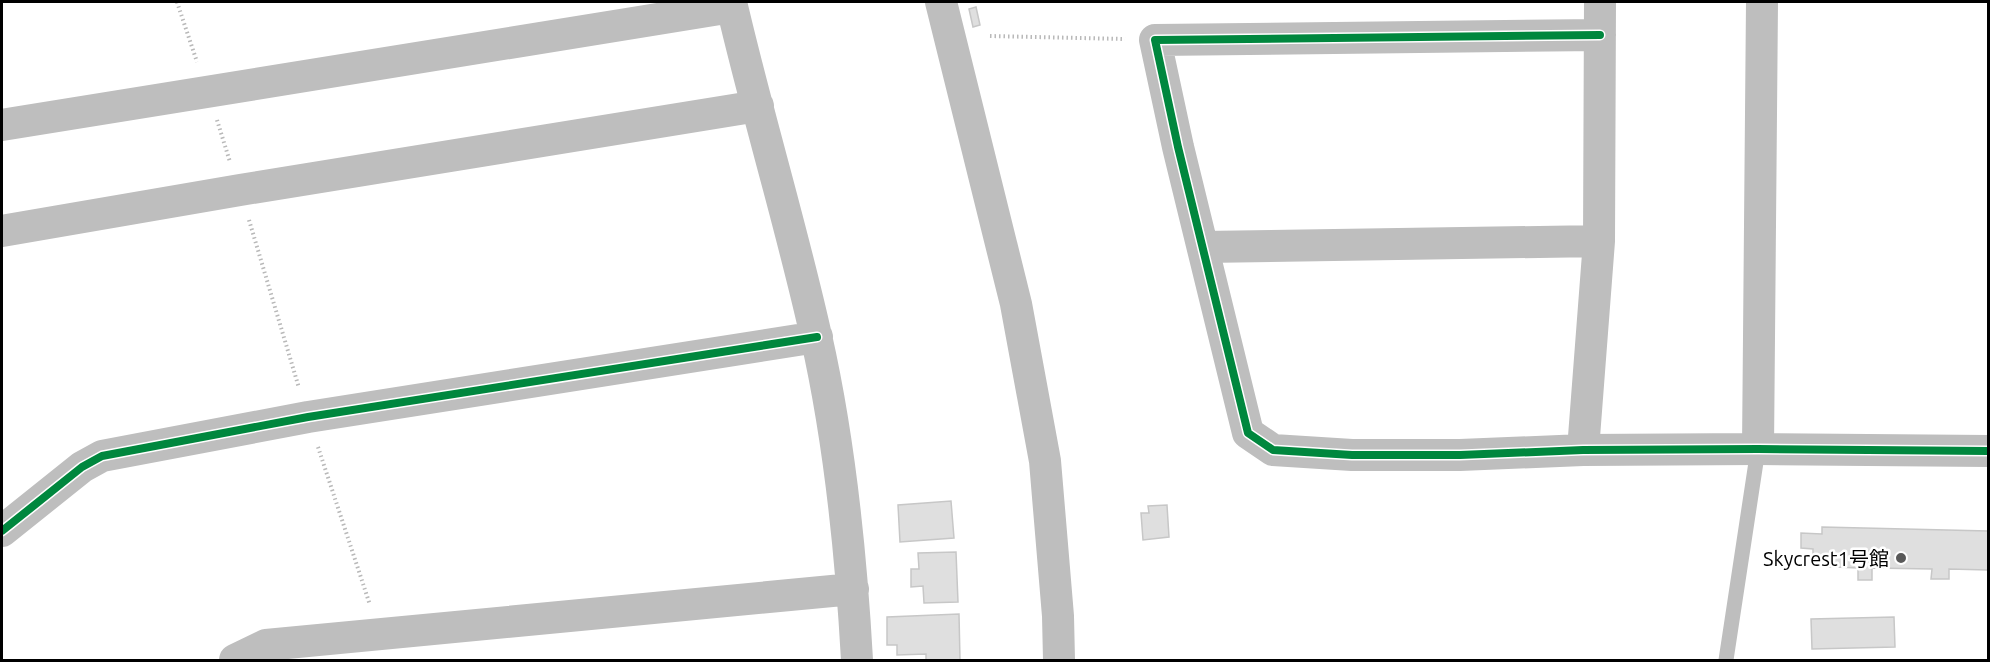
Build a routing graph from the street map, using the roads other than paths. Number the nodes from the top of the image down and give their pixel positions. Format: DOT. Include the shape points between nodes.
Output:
graph roads {
  1 [pos="941,2"];
  2 [pos="1600,2"];
  3 [pos="1762,2"];
  4 [pos="731,4"];
  5 [pos="1600,34"];
  6 [pos="758,106"];
  7 [pos="2,125"];
  8 [pos="2,231"];
  9 [pos="1599,241"];
  10 [pos="1203,247"];
  11 [pos="817,338"];
  12 [pos="1758,448"];
  13 [pos="1583,450"];
  14 [pos="1989,451"];
  15 [pos="2,531"];
  16 [pos="853,588"];
  17 [pos="235,660"];
  18 [pos="857,660"];
  19 [pos="1059,660"];
  20 [pos="1726,660"];
  1 -- 19 [label="street" via="1016,304 1045,461"];
  2 -- 5 [label="street"];
  3 -- 12 [label="street"];
  4 -- 6 [label="street"];
  4 -- 7 [label="street"];
  5 -- 9 [label="street"];
  5 -- 10 [label="street" via="1155,40"];
  6 -- 8 [label="street"];
  6 -- 11 [label="street"];
  9 -- 10 [label="street"];
  9 -- 13 [label="street"];
  10 -- 13 [label="street" via="1248,433 1273,450 1460,455"];
  11 -- 15 [label="street" via="308,417 102,456 82,467"];
  11 -- 16 [label="street" via="840,465"];
  12 -- 13 [label="street"];
  12 -- 14 [label="street"];
  12 -- 20 [label="lane"];
  16 -- 17 [label="street" via="266,645"];
  16 -- 18 [label="street"];
}
